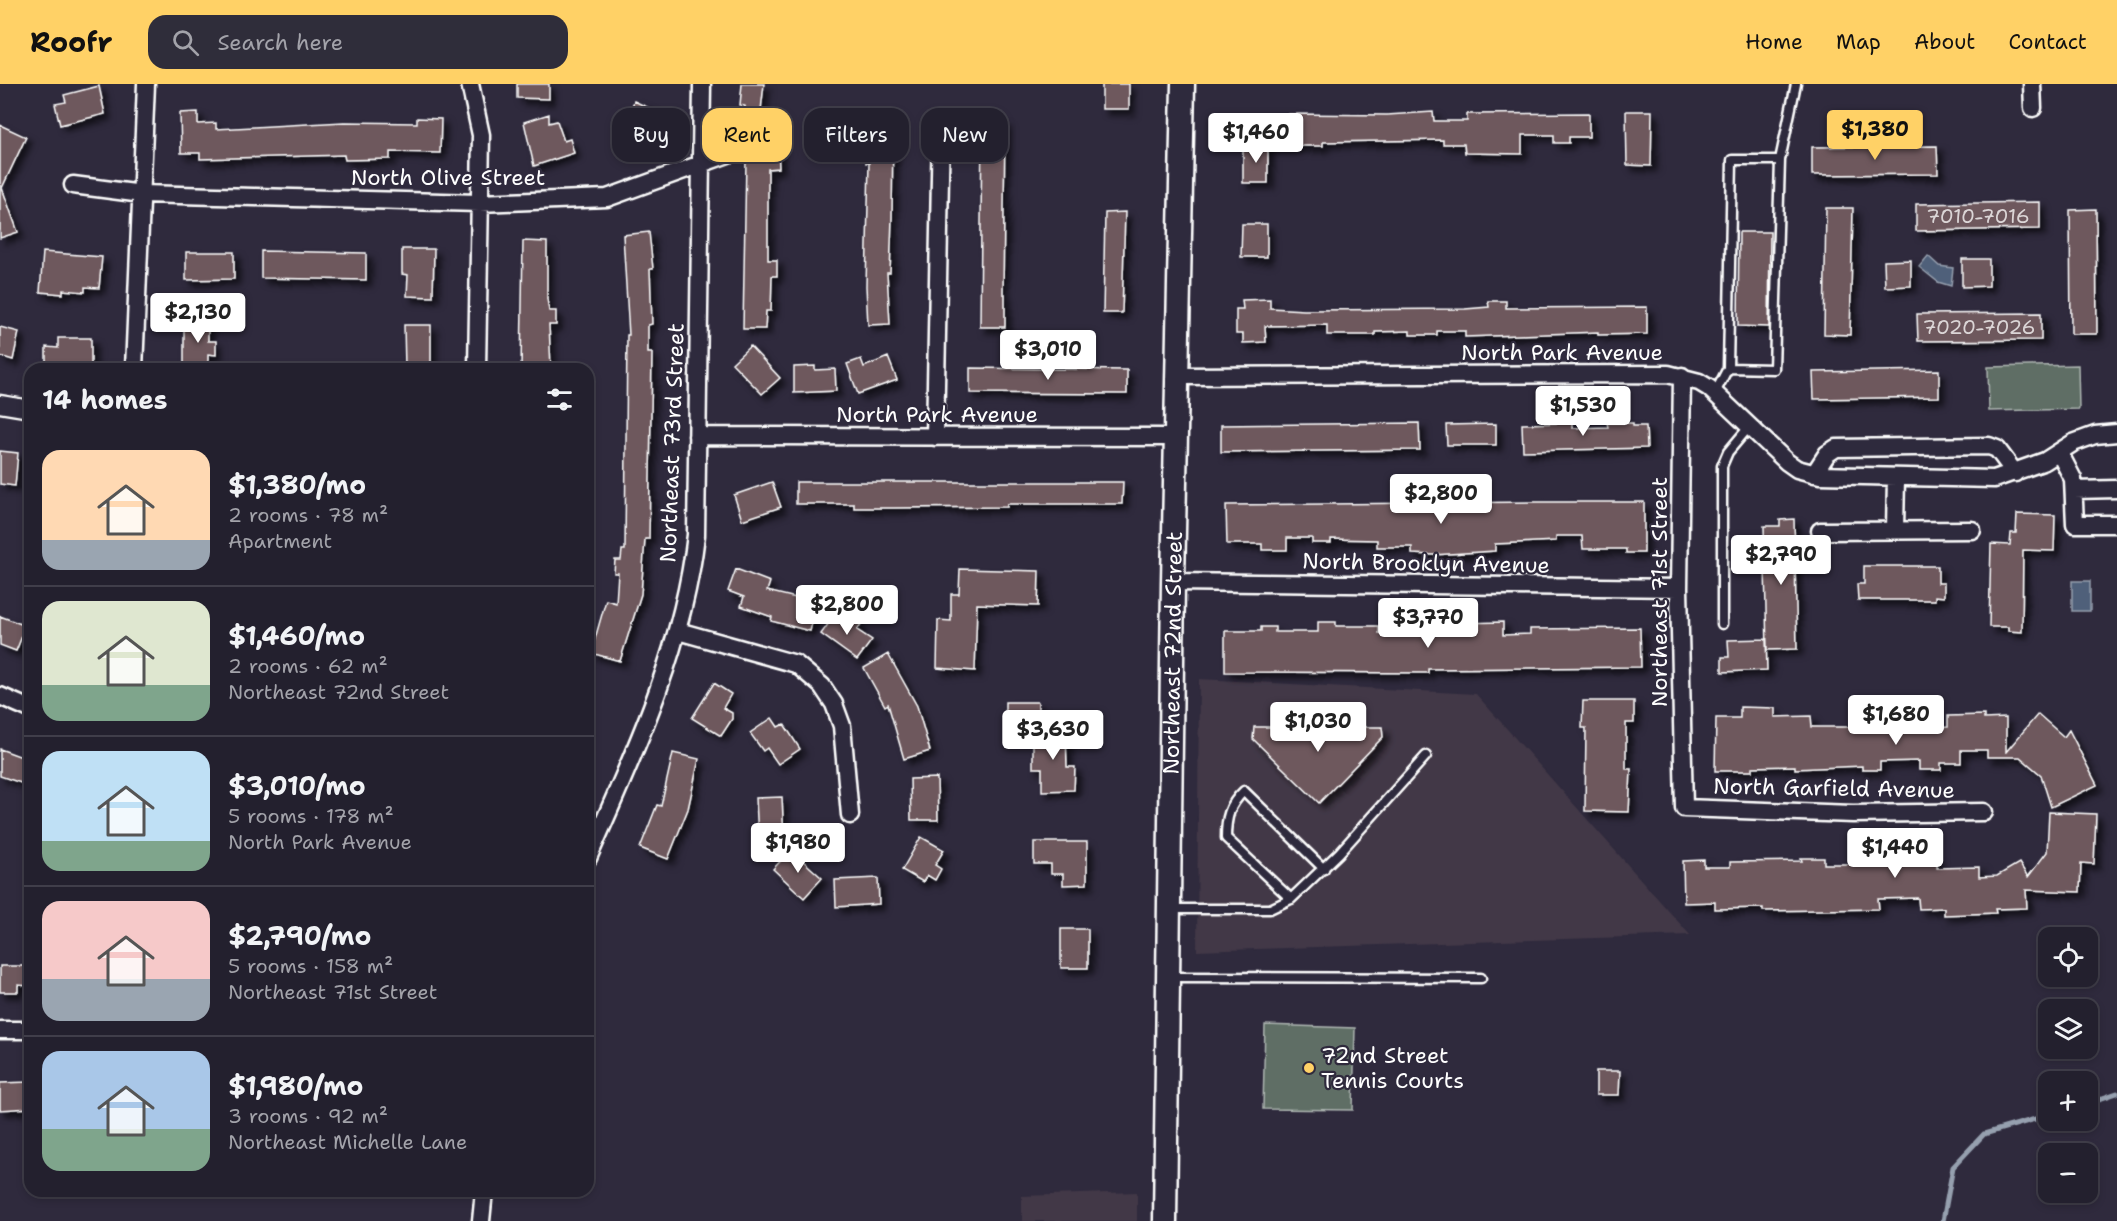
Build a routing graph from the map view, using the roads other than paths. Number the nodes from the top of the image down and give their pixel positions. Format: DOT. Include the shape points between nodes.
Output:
graph roads {
  1 [pos="146,84"];
  2 [pos="470,84"];
  3 [pos="702,84"];
  4 [pos="1183,84"];
  5 [pos="1796,84"];
  6 [pos="2032,84"];
  7 [pos="2032,108"];
  8 [pos="1780,160"];
  9 [pos="706,162"];
  10 [pos="940,162"];
  11 [pos="701,164"];
  12 [pos="73,185"];
  13 [pos="142,194"];
  14 [pos="479,203"];
  15 [pos="134,363"];
  16 [pos="477,363"];
  17 [pos="1728,368"];
  18 [pos="1178,376"];
  19 [pos="1682,376"];
  20 [pos="1715,393"];
  21 [pos="0,404"];
  22 [pos="24,408"];
  23 [pos="1749,427"];
  24 [pos="2117,433"];
  25 [pos="697,436"];
  26 [pos="935,436"];
  27 [pos="1176,437"];
  28 [pos="2059,452"];
  29 [pos="2015,473"];
  30 [pos="1814,474"];
  31 [pos="1896,477"];
  32 [pos="2117,489"];
  33 [pos="2074,490"];
  34 [pos="2117,524"];
  35 [pos="1895,530"];
  36 [pos="1972,530"];
  37 [pos="1820,531"];
  38 [pos="1173,582"];
  39 [pos="1679,588"];
  40 [pos="1722,624"];
  41 [pos="678,631"];
  42 [pos="0,696"];
  43 [pos="24,706"];
  44 [pos="1426,756"];
  45 [pos="1684,808"];
  46 [pos="1984,812"];
  47 [pos="850,815"];
  48 [pos="594,843"];
  49 [pos="1324,869"];
  50 [pos="1291,899"];
  51 [pos="1170,909"];
  52 [pos="1168,977"];
  53 [pos="1481,978"];
  54 [pos="0,1030"];
  55 [pos="24,1030"];
  56 [pos="483,1197"];
  57 [pos="481,1221"];
  58 [pos="1166,1221"];
  1 -- 13 [label="street"];
  2 -- 14 [label="street" via="480,124"];
  3 -- 11 [label="street, Northeast 73rd Street"];
  4 -- 18 [label="main road, Northeast 72nd Street"];
  5 -- 8 [label="lane"];
  6 -- 7 [label="street"];
  8 -- 17 [label="lane" via="1774,369"];
  8 -- 17 [label="lane" via="1732,160"];
  9 -- 11 [label="street, North Olive Street"];
  10 -- 26 [label="street"];
  11 -- 14 [label="street, North Olive Street" via="607,198"];
  11 -- 25 [label="street, Northeast 73rd Street"];
  12 -- 13 [label="street, North Olive Street"];
  13 -- 14 [label="street, North Olive Street"];
  13 -- 15 [label="street"];
  14 -- 16 [label="street"];
  17 -- 20 [label="lane"];
  18 -- 19 [label="street, North Park Avenue"];
  18 -- 27 [label="main road, Northeast 72nd Street"];
  19 -- 20 [label="street, North Park Avenue"];
  19 -- 39 [label="street, Northeast 71st Street"];
  20 -- 23 [label="street, North Park Avenue"];
  21 -- 22 [label="street"];
  23 -- 30 [label="street, North Park Avenue" via="1787,462"];
  23 -- 40 [label="lane" via="1728,452 1722,466"];
  24 -- 28 [label="street, North Park Avenue" via="2095,435"];
  25 -- 26 [label="street, North Park Avenue"];
  25 -- 41 [label="street, Northeast 73rd Street" via="696,536"];
  26 -- 27 [label="street, North Park Avenue"];
  27 -- 38 [label="main road, Northeast 72nd Street"];
  28 -- 29 [label="street, North Park Avenue"];
  28 -- 33 [label="street" via="2073,479"];
  29 -- 30 [label="street" via="1997,449 1989,446 1836,448"];
  29 -- 31 [label="street, North Park Avenue" via="1994,479"];
  30 -- 31 [label="street, North Park Avenue"];
  31 -- 35 [label="street"];
  32 -- 33 [label="street"];
  33 -- 34 [label="street" via="2075,524"];
  35 -- 36 [label="street"];
  35 -- 37 [label="street"];
  38 -- 39 [label="street, North Brooklyn Avenue"];
  38 -- 51 [label="main road, Northeast 72nd Street"];
  39 -- 45 [label="street, Northeast 71st Street"];
  41 -- 47 [label="street" via="796,664 822,686 842,726"];
  41 -- 48 [label="street, Northeast 73rd Street"];
  42 -- 43 [label="street"];
  44 -- 49 [label="lane"];
  45 -- 46 [label="street, North Garfield Avenue" via="1853,814"];
  49 -- 50 [label="lane"];
  49 -- 50 [label="lane" via="1244,791 1232,802 1226,838"];
  50 -- 51 [label="lane" via="1270,909"];
  51 -- 52 [label="main road, Northeast 72nd Street"];
  52 -- 53 [label="lane"];
  52 -- 58 [label="main road, Northeast 72nd Street"];
  54 -- 55 [label="street"];
  56 -- 57 [label="street"];
}
